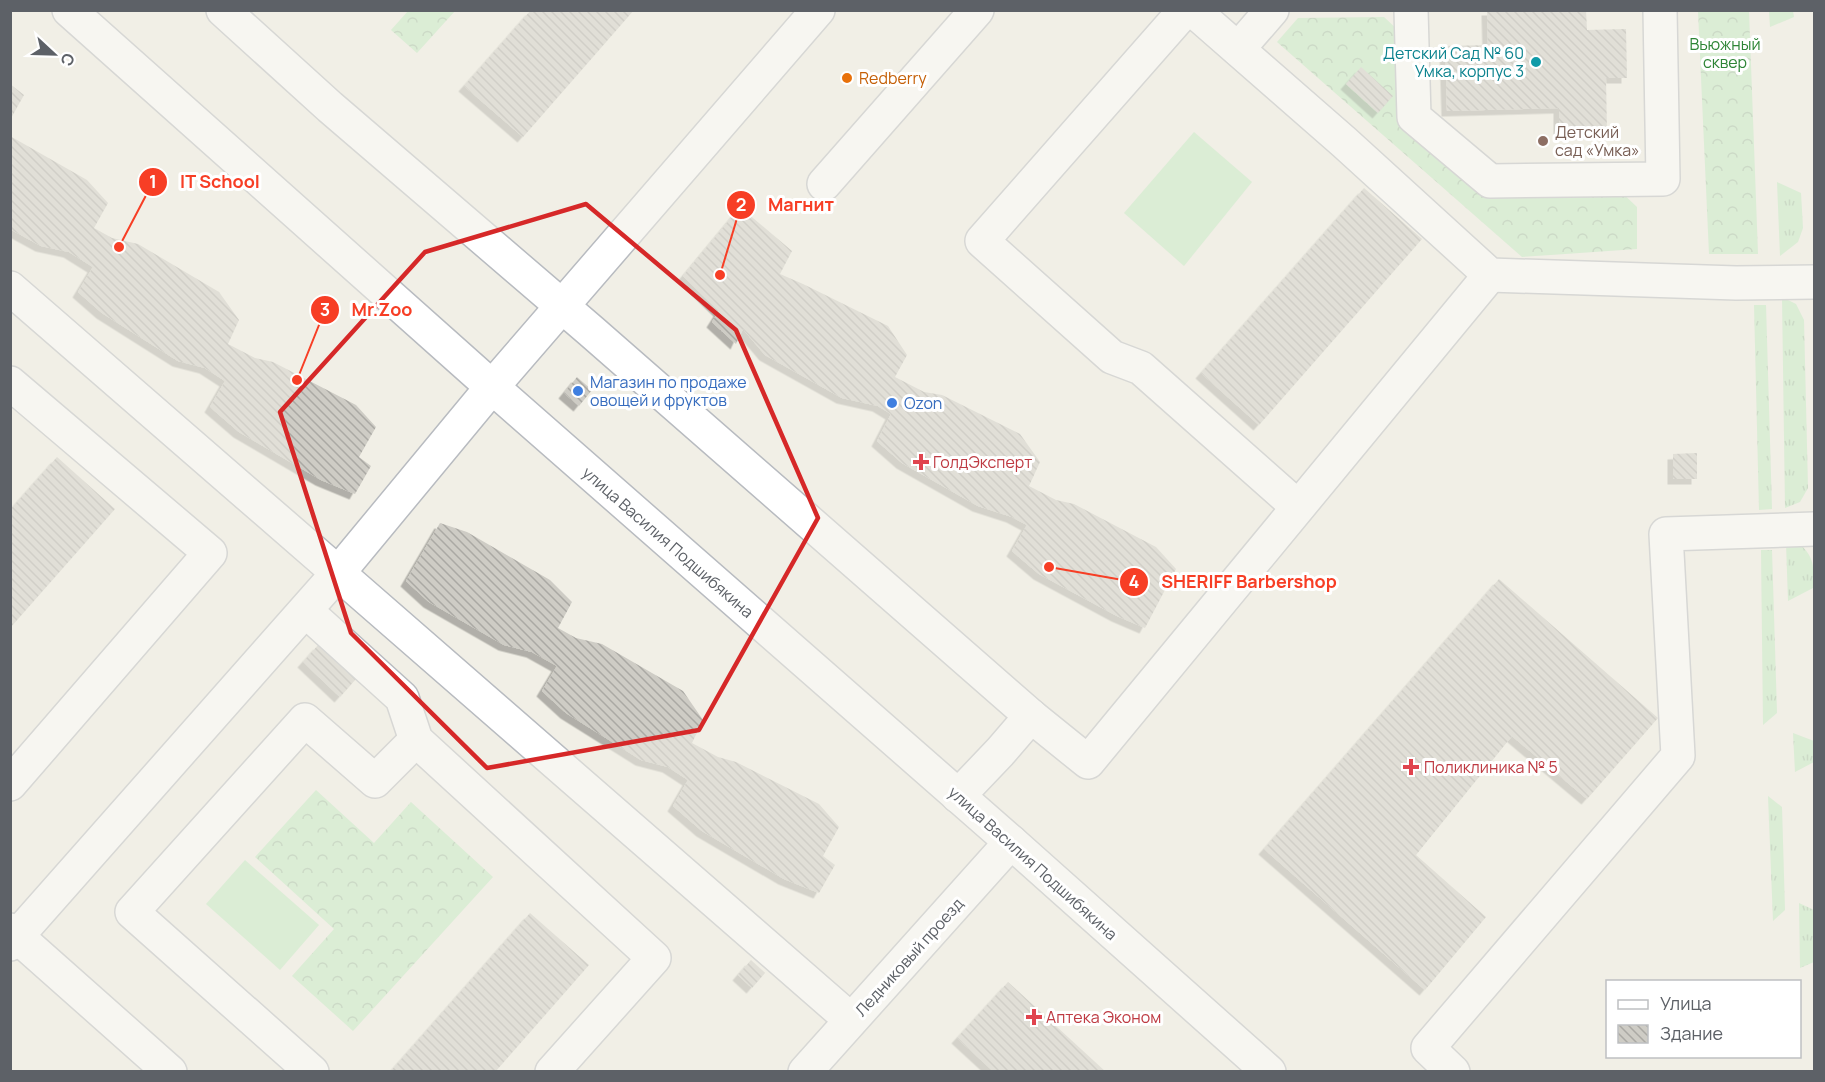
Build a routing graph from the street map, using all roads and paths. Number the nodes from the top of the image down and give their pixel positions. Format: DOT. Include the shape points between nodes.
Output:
graph roads {
  1 [pos="69,10"];
  2 [pos="223,10"];
  3 [pos="818,10"];
  4 [pos="977,10"];
  5 [pos="1185,10"];
  6 [pos="1193,10"];
  7 [pos="1272,10"];
  8 [pos="1411,10"];
  9 [pos="1660,10"];
  10 [pos="1238,49"];
  11 [pos="824,184"];
  12 [pos="1490,275"];
  13 [pos="1815,282"];
  14 [pos="10,288"];
  15 [pos="562,306"];
  16 [pos="10,383"];
  17 [pos="492,387"];
  18 [pos="1298,507"];
  19 [pos="1815,529"];
  20 [pos="338,573"];
  21 [pos="306,611"];
  22 [pos="1031,716"];
  23 [pos="416,740"];
  24 [pos="10,784"];
  25 [pos="958,796"];
  26 [pos="1011,842"];
  27 [pos="13,936"];
  28 [pos="851,1020"];
  29 [pos="170,1071"];
  30 [pos="312,1071"];
  31 [pos="552,1071"];
  32 [pos="805,1071"];
  33 [pos="1269,1071"];
  34 [pos="1453,1071"];
  1 -- 17 [label="street, улица Василия Подшибякина"];
  2 -- 15 [label="street"];
  3 -- 15 [label="street"];
  4 -- 11 [label="street"];
  5 -- 18 [label="street" via="982,241 1112,357 1141,368"];
  6 -- 10 [label="street"];
  7 -- 10 [label="street"];
  8 -- 9 [label="street" via="1414,117 1490,181 1663,179"];
  10 -- 12 [label="street"];
  12 -- 13 [label="street"];
  12 -- 18 [label="street"];
  14 -- 20 [label="street"];
  15 -- 17 [label="street"];
  15 -- 22 [label="street"];
  16 -- 24 [label="street" via="210,553"];
  17 -- 20 [label="street"];
  17 -- 25 [label="street, улица Василия Подшибякина"];
  18 -- 22 [label="street" via="1088,762"];
  19 -- 34 [label="street" via="1666,534 1678,756 1428,1048"];
  20 -- 21 [label="street"];
  20 -- 28 [label="street"];
  21 -- 23 [label="street" via="402,698"];
  21 -- 27 [label="street"];
  22 -- 25 [label="street"];
  23 -- 30 [label="street" via="375,782 305,720 132,912"];
  23 -- 31 [label="street" via="654,958"];
  25 -- 26 [label="street, улица Василия Подшибякина"];
  26 -- 28 [label="street, Ледниковый проезд"];
  26 -- 33 [label="street, улица Василия Подшибякина"];
  27 -- 29 [label="street"];
  28 -- 32 [label="street, Ледниковый проезд"];
}
